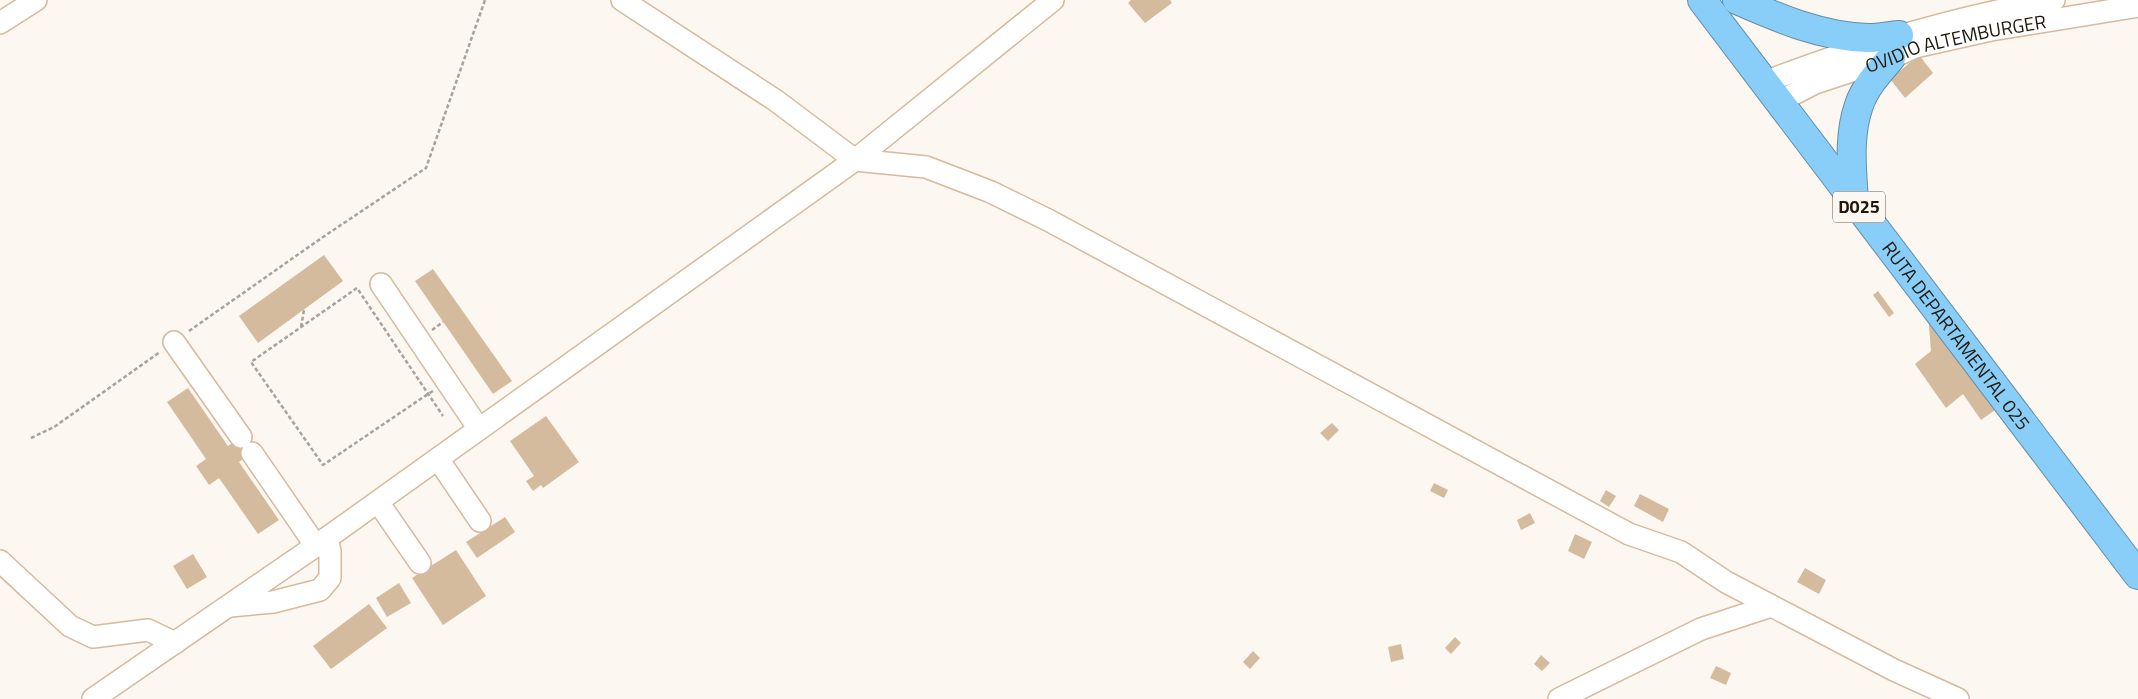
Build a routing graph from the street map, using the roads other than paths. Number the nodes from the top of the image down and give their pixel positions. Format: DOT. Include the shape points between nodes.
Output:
graph roads {
  1 [pos="36,0"];
  2 [pos="622,0"];
  3 [pos="1053,0"];
  4 [pos="1702,0"];
  5 [pos="1737,0"];
  6 [pos="2054,0"];
  7 [pos="2138,6"];
  8 [pos="0,23"];
  9 [pos="1895,47"];
  10 [pos="1772,91"];
  11 [pos="855,160"];
  12 [pos="1854,201"];
  13 [pos="381,284"];
  14 [pos="174,342"];
  15 [pos="479,429"];
  16 [pos="438,459"];
  17 [pos="378,502"];
  18 [pos="480,521"];
  19 [pos="322,542"];
  20 [pos="0,561"];
  21 [pos="420,563"];
  22 [pos="2138,575"];
  23 [pos="229,606"];
  24 [pos="1772,606"];
  25 [pos="175,643"];
  26 [pos="117,693"];
  27 [pos="94,699"];
  28 [pos="1559,699"];
  29 [pos="1958,699"];
  1 -- 8 [label="street"];
  2 -- 11 [label="street" via="775,100"];
  3 -- 11 [label="street"];
  4 -- 10 [label="highway, RUTA DEPARTAMENTAL 025 / D025"];
  5 -- 9 [label="highway" via="1789,22"];
  6 -- 9 [label="street, OVIDIO ALTEMBURGER" via="1977,14"];
  7 -- 9 [label="street, OVIDIO ALTEMBURGER" via="1959,36 1915,47"];
  9 -- 10 [label="street, OVIDIO ALTEMBURGER" via="1815,83"];
  9 -- 12 [label="highway" via="1859,104 1852,158"];
  10 -- 12 [label="highway, RUTA DEPARTAMENTAL 025 / D025"];
  11 -- 15 [label="street"];
  11 -- 24 [label="street" via="926,167 991,192 1207,304 1629,534 1681,552 1726,582"];
  12 -- 22 [label="highway, RUTA DEPARTAMENTAL 025 / D025"];
  13 -- 15 [label="street"];
  14 -- 19 [label="street" via="247,445"];
  15 -- 16 [label="street"];
  16 -- 17 [label="street"];
  16 -- 18 [label="street"];
  17 -- 19 [label="street"];
  17 -- 21 [label="street"];
  19 -- 23 [label="street"];
  19 -- 23 [label="street" via="330,550 330,578 320,590 273,602"];
  20 -- 25 [label="street" via="70,626 93,637 148,630"];
  23 -- 25 [label="street"];
  24 -- 28 [label="street" via="1701,629"];
  24 -- 29 [label="street" via="1894,670"];
  25 -- 26 [label="street"];
  26 -- 27 [label="street"];
}
